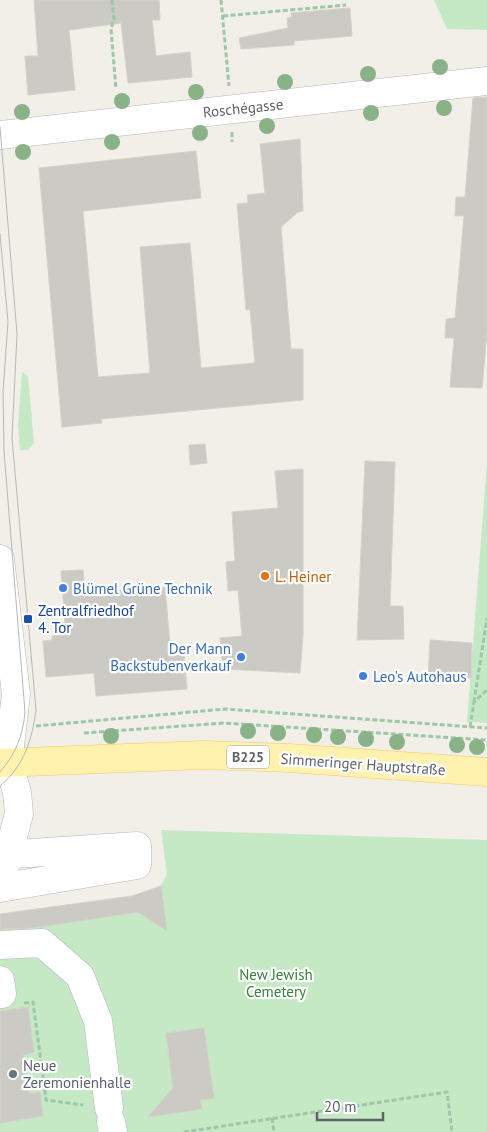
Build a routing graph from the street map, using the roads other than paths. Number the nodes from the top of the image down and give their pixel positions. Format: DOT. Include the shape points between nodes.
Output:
graph roads {
  1 [pos="487,81"];
  2 [pos="0,135"];
  3 [pos="0,559"];
  4 [pos="4,763"];
  5 [pos="487,772"];
  6 [pos="4,854"];
  7 [pos="0,884"];
  8 [pos="0,888"];
  9 [pos="0,945"];
  10 [pos="110,1117"];
  1 -- 2 [label="street, Roschégasse"];
  3 -- 4 [label="street" via="16,694 13,727"];
  4 -- 5 [label="main road, Simmeringer Hauptstraße / B225" via="202,756 289,758"];
  4 -- 6 [label="street" via="19,802 19,814"];
  6 -- 7 [label="street"];
  6 -- 8 [label="street" via="137,846 137,865"];
  9 -- 10 [label="street" via="42,943 80,976 98,1021"];
}
